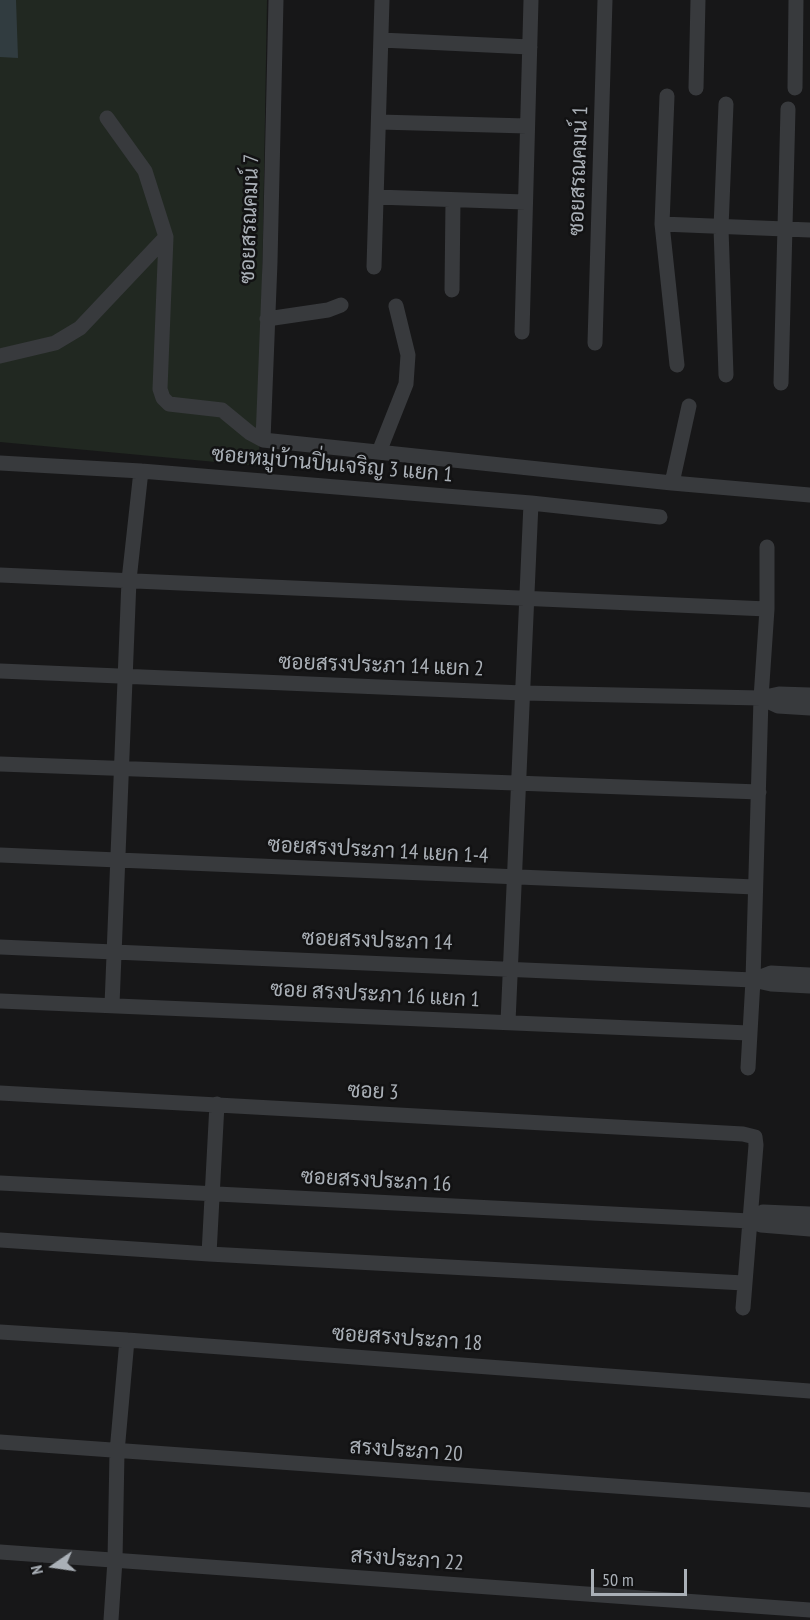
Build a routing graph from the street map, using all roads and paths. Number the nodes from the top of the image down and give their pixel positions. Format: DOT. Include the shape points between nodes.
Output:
graph roads {
  1 [pos="276,0"];
  2 [pos="382,0"];
  3 [pos="531,0"];
  4 [pos="605,0"];
  5 [pos="698,0"];
  6 [pos="796,0"];
  7 [pos="381,40"];
  8 [pos="530,47"];
  9 [pos="696,88"];
  10 [pos="795,88"];
  11 [pos="667,96"];
  12 [pos="726,104"];
  13 [pos="788,109"];
  14 [pos="107,118"];
  15 [pos="379,122"];
  16 [pos="527,126"];
  17 [pos="376,197"];
  18 [pos="453,200"];
  19 [pos="525,202"];
  20 [pos="662,224"];
  21 [pos="721,228"];
  22 [pos="785,229"];
  23 [pos="810,230"];
  24 [pos="166,237"];
  25 [pos="374,267"];
  26 [pos="452,290"];
  27 [pos="340,304"];
  28 [pos="396,306"];
  29 [pos="267,319"];
  30 [pos="522,332"];
  31 [pos="595,343"];
  32 [pos="0,356"];
  33 [pos="677,364"];
  34 [pos="726,375"];
  35 [pos="781,383"];
  36 [pos="689,406"];
  37 [pos="263,440"];
  38 [pos="380,452"];
  39 [pos="0,463"];
  40 [pos="141,471"];
  41 [pos="672,483"];
  42 [pos="810,495"];
  43 [pos="531,503"];
  44 [pos="660,518"];
  45 [pos="767,547"];
  46 [pos="0,576"];
  47 [pos="129,580"];
  48 [pos="525,598"];
  49 [pos="767,609"];
  50 [pos="0,672"];
  51 [pos="125,677"];
  52 [pos="523,693"];
  53 [pos="810,695"];
  54 [pos="761,698"];
  55 [pos="810,708"];
  56 [pos="0,764"];
  57 [pos="122,768"];
  58 [pos="519,782"];
  59 [pos="759,792"];
  60 [pos="0,855"];
  61 [pos="118,859"];
  62 [pos="514,878"];
  63 [pos="755,887"];
  64 [pos="0,947"];
  65 [pos="114,951"];
  66 [pos="512,968"];
  67 [pos="810,975"];
  68 [pos="753,980"];
  69 [pos="810,986"];
  70 [pos="0,1001"];
  71 [pos="112,1005"];
  72 [pos="508,1022"];
  73 [pos="749,1033"];
  74 [pos="748,1068"];
  75 [pos="0,1093"];
  76 [pos="218,1104"];
  77 [pos="0,1183"];
  78 [pos="214,1194"];
  79 [pos="810,1214"];
  80 [pos="750,1221"];
  81 [pos="810,1229"];
  82 [pos="0,1240"];
  83 [pos="209,1254"];
  84 [pos="744,1283"];
  85 [pos="743,1308"];
  86 [pos="0,1332"];
  87 [pos="126,1340"];
  88 [pos="810,1391"];
  89 [pos="0,1442"];
  90 [pos="117,1452"];
  91 [pos="810,1500"];
  92 [pos="0,1552"];
  93 [pos="115,1560"];
  94 [pos="810,1610"];
  95 [pos="111,1620"];
  1 -- 29 [label="street, ซอยสรณคมน์ 7"];
  2 -- 7 [label="street"];
  3 -- 8 [label="street"];
  4 -- 31 [label="street, ซอยสรณคมน์ 1"];
  5 -- 9 [label="street"];
  6 -- 10 [label="street"];
  7 -- 8 [label="street"];
  7 -- 15 [label="street"];
  8 -- 16 [label="street"];
  11 -- 20 [label="street"];
  12 -- 21 [label="street"];
  13 -- 22 [label="street"];
  14 -- 24 [label="street" via="145,171"];
  15 -- 16 [label="street"];
  15 -- 17 [label="street"];
  16 -- 19 [label="street"];
  17 -- 18 [label="street"];
  17 -- 25 [label="street"];
  18 -- 19 [label="street"];
  18 -- 26 [label="street"];
  19 -- 30 [label="street"];
  20 -- 21 [label="street"];
  20 -- 33 [label="street"];
  21 -- 22 [label="street"];
  21 -- 34 [label="street"];
  22 -- 23 [label="street"];
  22 -- 35 [label="street"];
  24 -- 32 [label="street" via="80,328 55,343"];
  24 -- 37 [label="street" via="160,389 163,398 169,404 222,410"];
  27 -- 29 [label="street" via="328,310"];
  28 -- 38 [label="street" via="408,355 406,384"];
  29 -- 37 [label="street, ซอยสรณคมน์ 7"];
  36 -- 41 [label="street"];
  37 -- 38 [label="street"];
  38 -- 41 [label="street"];
  39 -- 40 [label="street, ซอยหมู่บ้านปิ่นเจริญ 3 แยก 1"];
  40 -- 43 [label="street, ซอยหมู่บ้านปิ่นเจริญ 3 แยก 1"];
  40 -- 47 [label="street"];
  41 -- 42 [label="street"];
  43 -- 44 [label="street, ซอยหมู่บ้านปิ่นเจริญ 3 แยก 1"];
  43 -- 48 [label="street"];
  45 -- 49 [label="street"];
  46 -- 47 [label="street"];
  47 -- 48 [label="street"];
  47 -- 51 [label="street"];
  48 -- 49 [label="street"];
  48 -- 52 [label="street"];
  49 -- 54 [label="street"];
  50 -- 51 [label="street, ซอยสรงประภา 14 แยก 2"];
  51 -- 52 [label="street, ซอยสรงประภา 14 แยก 2"];
  51 -- 57 [label="street"];
  52 -- 54 [label="street, ซอยสรงประภา 14 แยก 2"];
  52 -- 58 [label="street"];
  53 -- 54 [label="street"];
  54 -- 55 [label="street" via="778,706"];
  54 -- 59 [label="street"];
  56 -- 57 [label="street"];
  57 -- 58 [label="street"];
  57 -- 61 [label="street"];
  58 -- 59 [label="street"];
  58 -- 62 [label="street"];
  59 -- 63 [label="street"];
  60 -- 61 [label="street, ซอยสรงประภา 14 แยก 1-4"];
  61 -- 62 [label="street, ซอยสรงประภา 14 แยก 1-4"];
  61 -- 65 [label="street"];
  62 -- 63 [label="street, ซอยสรงประภา 14 แยก 1-4"];
  62 -- 66 [label="street"];
  63 -- 68 [label="street"];
  64 -- 65 [label="street, ซอยสรงประภา 14"];
  65 -- 66 [label="street, ซอยสรงประภา 14"];
  65 -- 71 [label="street"];
  66 -- 68 [label="street, ซอยสรงประภา 14"];
  66 -- 72 [label="street"];
  67 -- 68 [label="street" via="771,973"];
  68 -- 69 [label="street"];
  68 -- 73 [label="street"];
  70 -- 71 [label="street, ซอย สรงประภา 16 แยก 1"];
  71 -- 72 [label="street, ซอย สรงประภา 16 แยก 1"];
  72 -- 73 [label="street, ซอย สรงประภา 16 แยก 1"];
  73 -- 74 [label="street"];
  75 -- 76 [label="street, ซอย 3"];
  76 -- 78 [label="street"];
  76 -- 80 [label="street, ซอย 3" via="743,1134 755,1137 756,1145"];
  77 -- 78 [label="street, ซอยสรงประภา 16"];
  78 -- 80 [label="street, ซอยสรงประภา 16"];
  78 -- 83 [label="street"];
  79 -- 80 [label="street" via="763,1212"];
  80 -- 81 [label="street"];
  80 -- 84 [label="street"];
  82 -- 83 [label="street"];
  83 -- 84 [label="street"];
  84 -- 85 [label="street"];
  86 -- 87 [label="street, ซอยสรงประภา 18"];
  87 -- 88 [label="street, ซอยสรงประภา 18"];
  87 -- 90 [label="street"];
  89 -- 90 [label="street, สรงประภา 20"];
  90 -- 91 [label="street, สรงประภา 20"];
  90 -- 93 [label="street"];
  92 -- 93 [label="street, สรงประภา 22"];
  93 -- 94 [label="street, สรงประภา 22"];
  93 -- 95 [label="street"];
}
